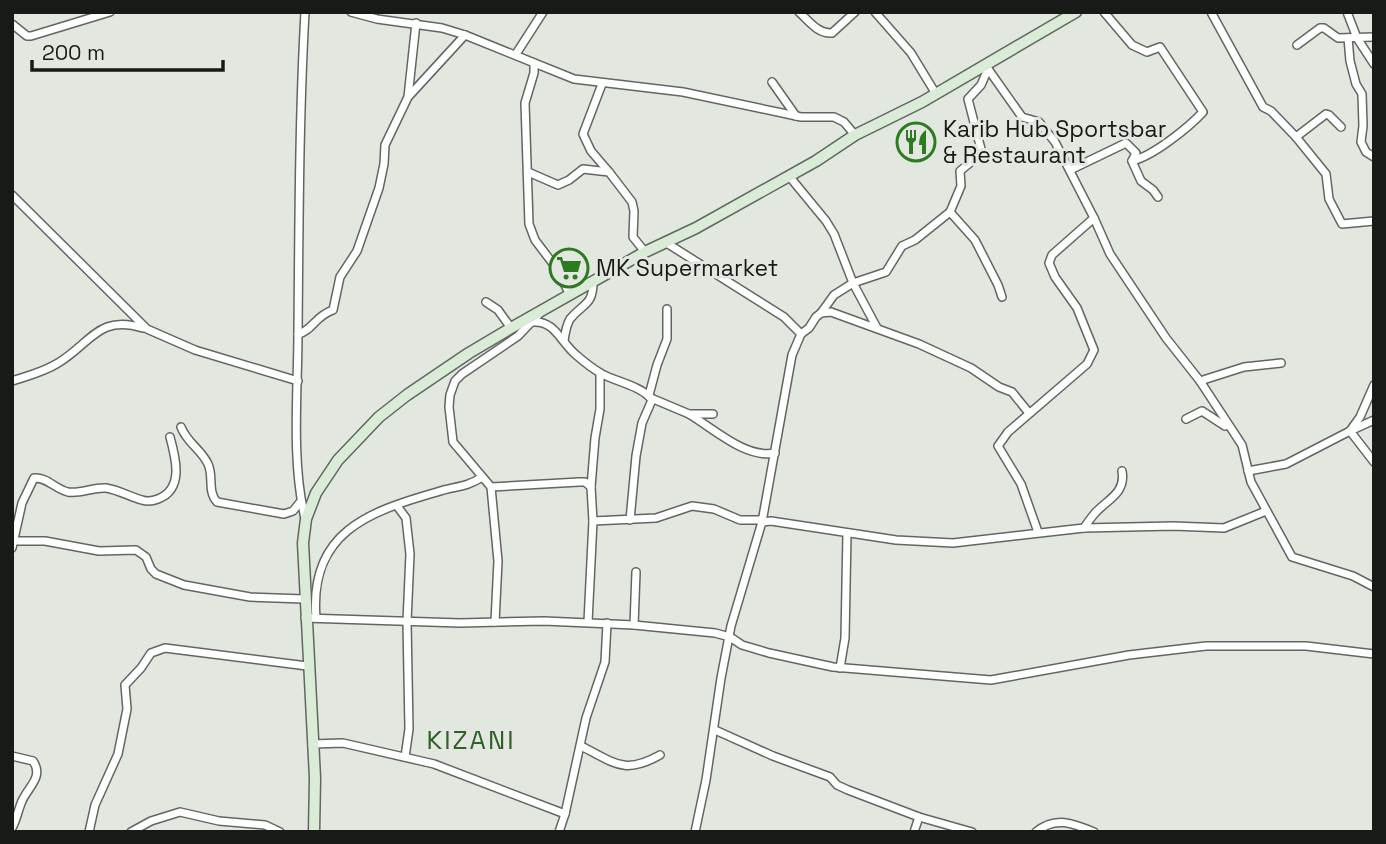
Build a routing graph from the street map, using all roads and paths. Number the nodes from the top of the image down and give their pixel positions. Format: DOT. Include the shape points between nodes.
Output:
graph roads {
  1 [pos="110,12"];
  2 [pos="305,12"];
  3 [pos="351,12"];
  4 [pos="542,12"];
  5 [pos="799,12"];
  6 [pos="855,12"];
  7 [pos="875,12"];
  8 [pos="1104,12"];
  9 [pos="1211,12"];
  10 [pos="1346,12"];
  11 [pos="1071,13"];
  12 [pos="379,16"];
  13 [pos="416,23"];
  14 [pos="12,24"];
  15 [pos="466,35"];
  16 [pos="1374,37"];
  17 [pos="1352,38"];
  18 [pos="1297,45"];
  19 [pos="516,54"];
  20 [pos="534,63"];
  21 [pos="1374,64"];
  22 [pos="987,67"];
  23 [pos="772,82"];
  24 [pos="602,84"];
  25 [pos="936,94"];
  26 [pos="408,97"];
  27 [pos="796,116"];
  28 [pos="1341,127"];
  29 [pos="855,135"];
  30 [pos="1296,137"];
  31 [pos="1374,157"];
  32 [pos="1132,161"];
  33 [pos="1070,170"];
  34 [pos="528,172"];
  35 [pos="609,172"];
  36 [pos="789,176"];
  37 [pos="12,195"];
  38 [pos="1158,197"];
  39 [pos="950,212"];
  40 [pos="1094,218"];
  41 [pos="1374,221"];
  42 [pos="665,242"];
  43 [pos="645,252"];
  44 [pos="593,282"];
  45 [pos="853,283"];
  46 [pos="569,295"];
  47 [pos="1002,298"];
  48 [pos="486,302"];
  49 [pos="667,309"];
  50 [pos="540,312"];
  51 [pos="821,313"];
  52 [pos="533,322"];
  53 [pos="511,328"];
  54 [pos="147,329"];
  55 [pos="878,329"];
  56 [pos="298,334"];
  57 [pos="801,334"];
  58 [pos="564,341"];
  59 [pos="1281,363"];
  60 [pos="600,373"];
  61 [pos="12,381"];
  62 [pos="298,381"];
  63 [pos="1200,381"];
  64 [pos="1374,384"];
  65 [pos="649,396"];
  66 [pos="689,414"];
  67 [pos="713,414"];
  68 [pos="1029,414"];
  69 [pos="1186,419"];
  70 [pos="1374,420"];
  71 [pos="181,427"];
  72 [pos="1229,428"];
  73 [pos="1350,431"];
  74 [pos="170,437"];
  75 [pos="775,453"];
  76 [pos="1374,462"];
  77 [pos="1122,471"];
  78 [pos="1248,471"];
  79 [pos="482,477"];
  80 [pos="588,484"];
  81 [pos="491,487"];
  82 [pos="301,501"];
  83 [pos="397,506"];
  84 [pos="1266,511"];
  85 [pos="306,519"];
  86 [pos="630,520"];
  87 [pos="762,521"];
  88 [pos="593,522"];
  89 [pos="1084,528"];
  90 [pos="1038,532"];
  91 [pos="847,533"];
  92 [pos="13,543"];
  93 [pos="636,572"];
  94 [pos="1374,587"];
  95 [pos="304,599"];
  96 [pos="310,618"];
  97 [pos="407,622"];
  98 [pos="495,622"];
  99 [pos="588,622"];
  100 [pos="607,624"];
  101 [pos="634,625"];
  102 [pos="730,637"];
  103 [pos="1374,653"];
  104 [pos="307,666"];
  105 [pos="840,668"];
  106 [pos="715,730"];
  107 [pos="312,744"];
  108 [pos="581,746"];
  109 [pos="660,755"];
  110 [pos="12,756"];
  111 [pos="405,757"];
  112 [pos="565,814"];
  113 [pos="919,817"];
  114 [pos="12,828"];
  115 [pos="89,832"];
  116 [pos="131,832"];
  117 [pos="280,832"];
  118 [pos="314,832"];
  119 [pos="559,832"];
  120 [pos="695,832"];
  121 [pos="914,832"];
  122 [pos="972,832"];
  123 [pos="1036,832"];
  124 [pos="1094,832"];
  1 -- 14 [label="street" via="31,36"];
  2 -- 56 [label="street"];
  3 -- 12 [label="street"];
  4 -- 19 [label="street"];
  5 -- 6 [label="street" via="827,34"];
  7 -- 25 [label="street" via="906,46"];
  8 -- 32 [label="street" via="1132,45 1147,52 1160,47 1203,112 1153,151"];
  9 -- 30 [label="street" via="1263,107"];
  10 -- 17 [label="street"];
  11 -- 22 [label="main road"];
  12 -- 13 [label="street"];
  13 -- 15 [label="street"];
  13 -- 26 [label="street"];
  15 -- 19 [label="street"];
  15 -- 26 [label="street"];
  16 -- 17 [label="street"];
  17 -- 18 [label="street" via="1338,38 1320,28"];
  17 -- 21 [label="street"];
  17 -- 31 [label="street" via="1350,61 1362,94 1361,142"];
  19 -- 20 [label="street"];
  20 -- 24 [label="street"];
  20 -- 34 [label="street" via="525,103"];
  22 -- 25 [label="main road"];
  22 -- 33 [label="street" via="1022,117 1039,122"];
  22 -- 39 [label="street" via="981,85 968,99 982,153 960,172 961,186"];
  23 -- 27 [label="street"];
  24 -- 27 [label="street" via="661,88"];
  24 -- 35 [label="street" via="583,134"];
  25 -- 29 [label="main road"];
  26 -- 56 [label="street" via="385,145 379,188 357,251 340,277 335,306"];
  27 -- 29 [label="street" via="840,119"];
  28 -- 30 [label="street" via="1326,114"];
  29 -- 36 [label="main road"];
  30 -- 41 [label="street" via="1326,174 1329,199 1342,224"];
  32 -- 33 [label="street" via="1136,153 1126,143"];
  32 -- 38 [label="street" via="1141,181"];
  33 -- 40 [label="street"];
  34 -- 35 [label="street" via="558,185 583,169"];
  34 -- 46 [label="street" via="529,224"];
  35 -- 43 [label="street" via="632,202 633,237"];
  36 -- 42 [label="main road"];
  36 -- 45 [label="street" via="834,234"];
  37 -- 54 [label="street"];
  39 -- 45 [label="street" via="902,246 886,272"];
  39 -- 47 [label="street" via="975,240"];
  40 -- 63 [label="street" via="1115,263"];
  40 -- 68 [label="street" via="1052,255 1049,263 1077,308 1093,356"];
  42 -- 43 [label="main road"];
  42 -- 57 [label="street" via="784,317"];
  43 -- 44 [label="main road"];
  44 -- 46 [label="main road"];
  44 -- 58 [label="street" via="590,301 569,321"];
  45 -- 51 [label="street" via="834,295"];
  45 -- 55 [label="street"];
  46 -- 50 [label="main road"];
  48 -- 53 [label="street"];
  49 -- 65 [label="street" via="667,339"];
  50 -- 52 [label="street"];
  50 -- 53 [label="main road"];
  51 -- 55 [label="street" via="831,312"];
  51 -- 57 [label="street"];
  52 -- 58 [label="street" via="550,326"];
  52 -- 79 [label="street" via="462,374 450,395 453,442"];
  53 -- 85 [label="main road" via="379,417 338,460 316,493"];
  54 -- 61 [label="street" via="125,322 107,328 60,363"];
  54 -- 62 [label="street" via="195,350"];
  55 -- 68 [label="street" via="971,368 1012,393"];
  56 -- 62 [label="street"];
  57 -- 75 [label="street" via="792,355"];
  58 -- 60 [label="street"];
  59 -- 63 [label="street" via="1244,367"];
  60 -- 65 [label="street"];
  60 -- 80 [label="street" via="600,409"];
  62 -- 82 [label="street"];
  63 -- 72 [label="street"];
  64 -- 73 [label="street"];
  65 -- 66 [label="street"];
  65 -- 86 [label="street" via="633,477"];
  66 -- 67 [label="street"];
  66 -- 75 [label="street" via="741,448 764,455"];
  68 -- 90 [label="street" via="998,446 1021,484"];
  69 -- 72 [label="street" via="1202,411"];
  70 -- 73 [label="street"];
  71 -- 82 [label="street" via="208,465 211,494 217,502 284,514"];
  72 -- 78 [label="street" via="1242,445"];
  73 -- 76 [label="street"];
  73 -- 78 [label="street" via="1286,464"];
  74 -- 92 [label="street" via="175,482 168,494 145,501 104,488 70,492 34,478 22,503"];
  75 -- 87 [label="street"];
  77 -- 89 [label="street" via="1121,489"];
  78 -- 84 [label="street"];
  79 -- 81 [label="street"];
  79 -- 83 [label="street" via="470,485"];
  80 -- 81 [label="street"];
  80 -- 88 [label="street"];
  81 -- 98 [label="street" via="498,561"];
  82 -- 85 [label="street"];
  83 -- 96 [label="street" via="357,523 328,551"];
  83 -- 97 [label="street" via="406,517 410,554"];
  84 -- 89 [label="street" via="1224,528"];
  84 -- 94 [label="street" via="1292,556"];
  85 -- 95 [label="main road"];
  86 -- 87 [label="street" via="656,518 692,506 740,520"];
  86 -- 88 [label="street"];
  87 -- 91 [label="street"];
  87 -- 102 [label="street"];
  88 -- 99 [label="street"];
  89 -- 90 [label="street"];
  90 -- 91 [label="street" via="953,543"];
  91 -- 105 [label="street"];
  92 -- 95 [label="street" via="45,541 99,551 136,551 146,557 156,574 184,586 250,597"];
  93 -- 101 [label="street"];
  95 -- 96 [label="main road"];
  96 -- 97 [label="street"];
  96 -- 104 [label="main road"];
  97 -- 98 [label="street"];
  97 -- 111 [label="street" via="409,729"];
  98 -- 99 [label="street"];
  99 -- 100 [label="street"];
  100 -- 101 [label="street"];
  100 -- 108 [label="street" via="605,662"];
  101 -- 102 [label="street"];
  102 -- 105 [label="street" via="768,653"];
  102 -- 106 [label="street"];
  103 -- 105 [label="street" via="1306,646 1206,646 991,680"];
  104 -- 107 [label="main road"];
  104 -- 115 [label="street" via="164,648 151,653 125,685 127,709 118,754 95,805"];
  106 -- 113 [label="street"];
  106 -- 120 [label="street"];
  107 -- 111 [label="street" via="343,743"];
  107 -- 118 [label="main road"];
  108 -- 109 [label="street" via="631,767"];
  108 -- 112 [label="street"];
  110 -- 114 [label="street" via="27,758 37,767"];
  111 -- 112 [label="street" via="459,772"];
  112 -- 119 [label="street"];
  113 -- 121 [label="street"];
  113 -- 122 [label="street"];
  116 -- 117 [label="street" via="180,811 219,821 265,825"];
  123 -- 124 [label="street" via="1047,823 1060,822"];
}
